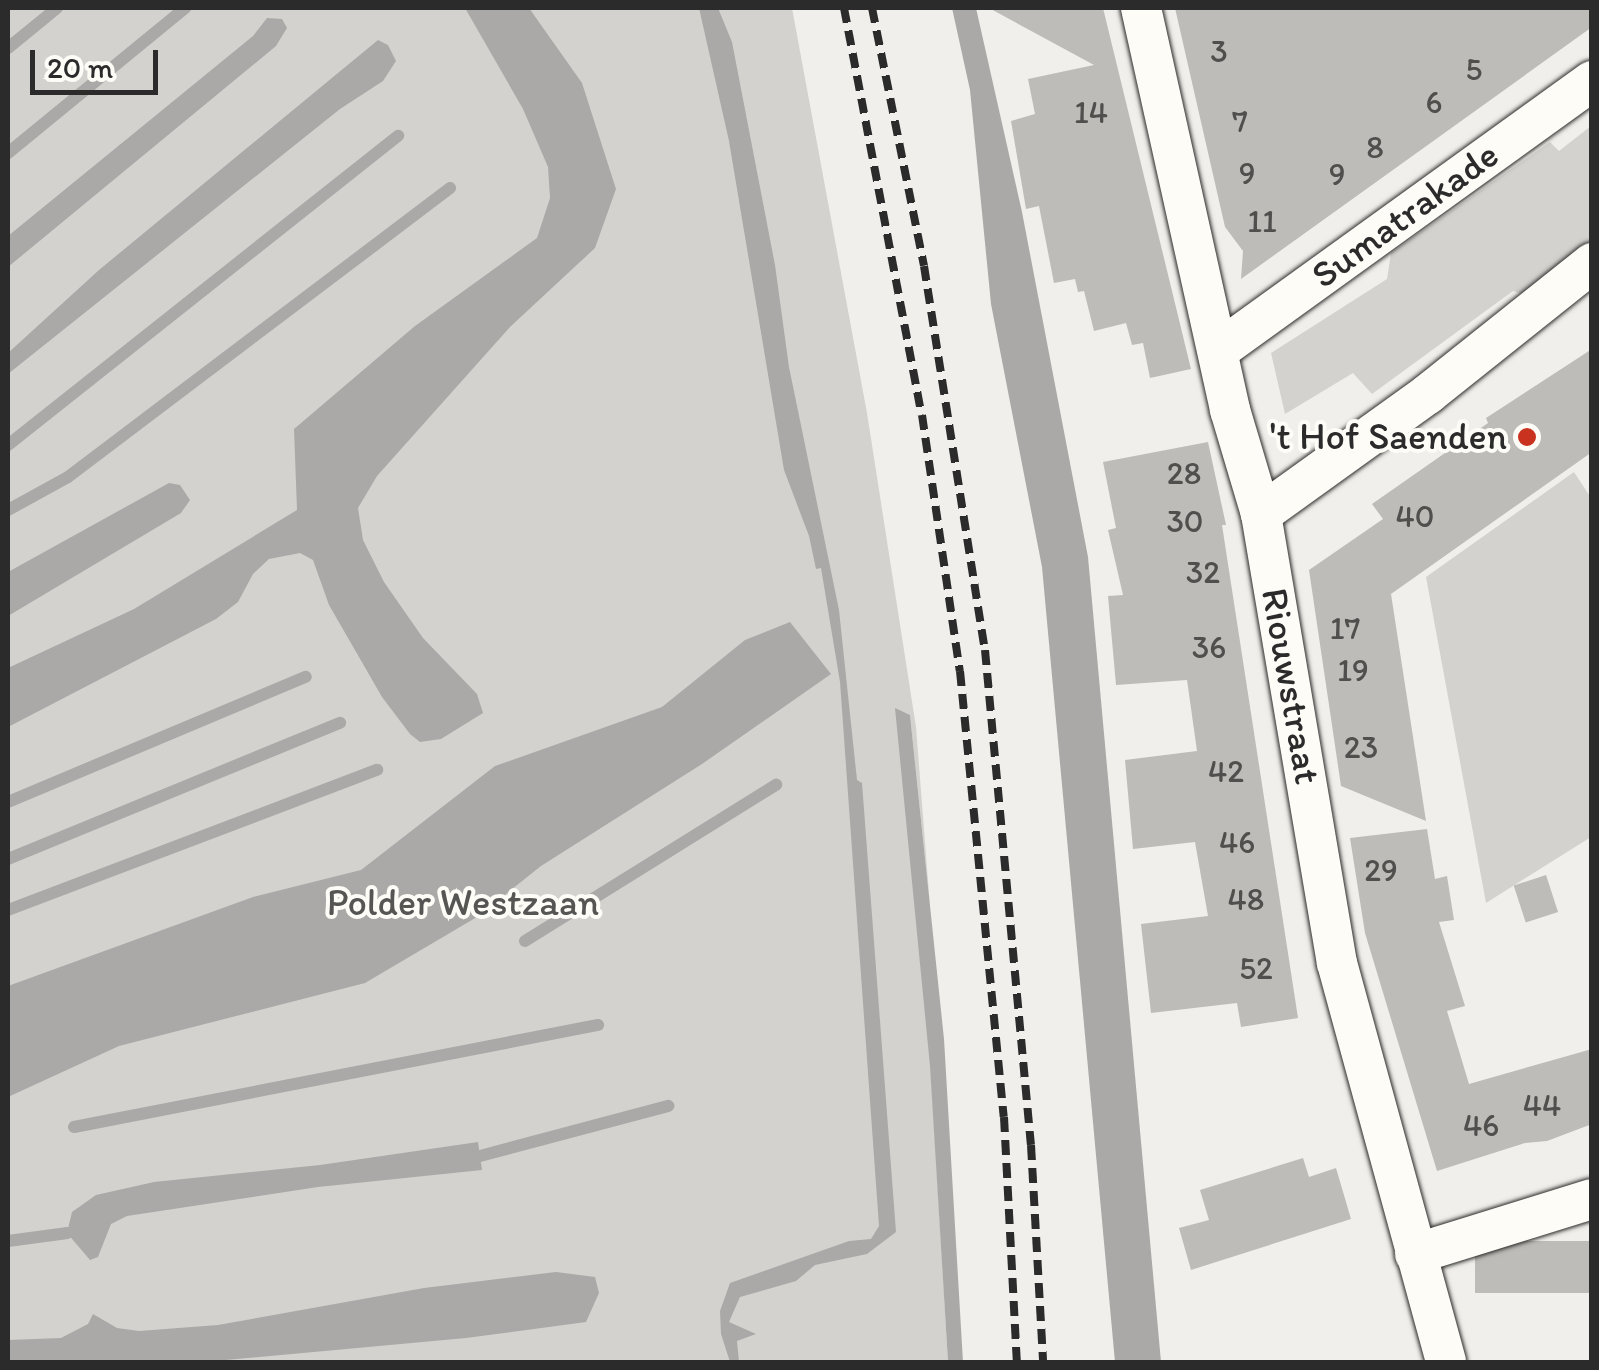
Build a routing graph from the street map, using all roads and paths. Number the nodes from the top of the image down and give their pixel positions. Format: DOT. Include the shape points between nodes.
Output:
graph roads {
  1 [pos="1141,8"];
  2 [pos="1592,81"];
  3 [pos="1592,262"];
  4 [pos="1219,350"];
  5 [pos="1262,514"];
  6 [pos="1592,1199"];
  7 [pos="1415,1254"];
  8 [pos="1446,1362"];
  1 -- 4 [label="street, Riouwstraat"];
  2 -- 4 [label="street, Sumatrakade"];
  3 -- 5 [label="street" via="1428,394"];
  4 -- 5 [label="street, Riouwstraat"];
  5 -- 7 [label="street, Riouwstraat" via="1338,963"];
  6 -- 7 [label="street"];
  7 -- 8 [label="street, Riouwstraat"];
}
